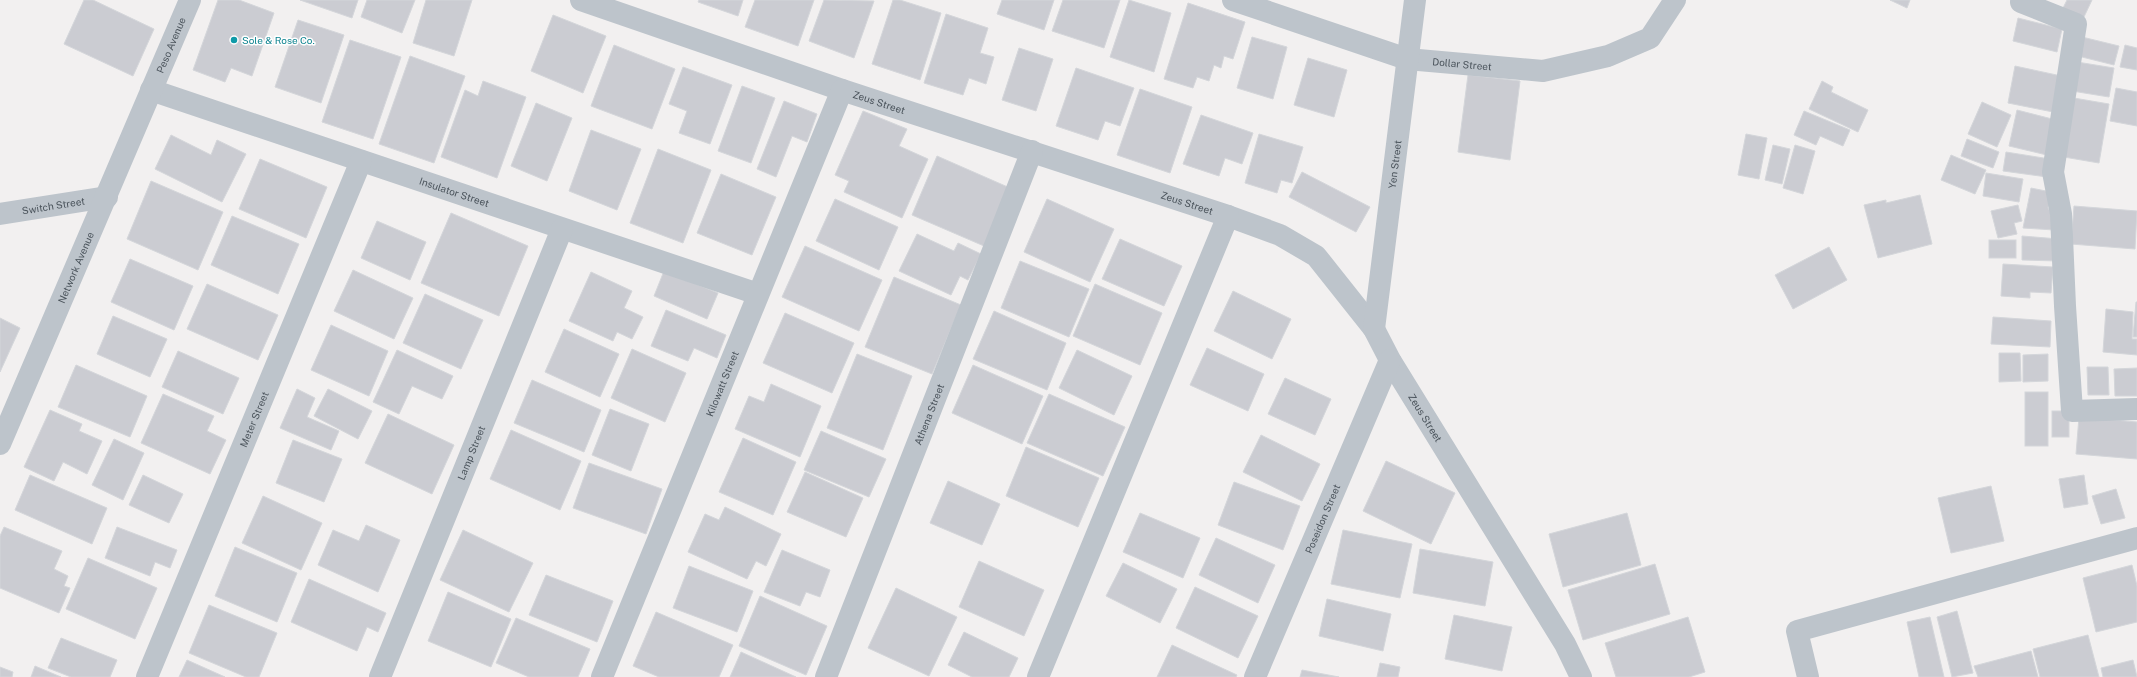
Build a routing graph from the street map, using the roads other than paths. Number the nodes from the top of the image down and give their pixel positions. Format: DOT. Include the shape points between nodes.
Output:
graph roads {
  1 [pos="190,0"];
  2 [pos="581,0"];
  3 [pos="1233,0"];
  4 [pos="1415,0"];
  5 [pos="1675,0"];
  6 [pos="2022,0"];
  7 [pos="1407,59"];
  8 [pos="151,90"];
  9 [pos="842,90"];
  10 [pos="1032,151"];
  11 [pos="361,161"];
  12 [pos="106,197"];
  13 [pos="0,214"];
  14 [pos="1228,216"];
  15 [pos="562,229"];
  16 [pos="758,294"];
  17 [pos="1374,329"];
  18 [pos="1390,360"];
  19 [pos="2137,409"];
  20 [pos="0,444"];
  21 [pos="2137,538"];
  22 [pos="147,677"];
  23 [pos="380,677"];
  24 [pos="602,677"];
  25 [pos="826,677"];
  26 [pos="1038,677"];
  27 [pos="1255,677"];
  28 [pos="1581,677"];
  29 [pos="1808,677"];
  1 -- 8 [label="street, Peso Avenue"];
  2 -- 9 [label="street, Zeus Street"];
  3 -- 7 [label="street, Dollar Street"];
  4 -- 7 [label="street, Yen Street"];
  5 -- 7 [label="street, Dollar Street" via="1650,38 1608,56 1543,71"];
  6 -- 19 [label="street" via="2021,2 2076,24 2053,172 2061,214 2072,411"];
  7 -- 17 [label="street, Yen Street"];
  8 -- 11 [label="street, Insulator Street"];
  8 -- 12 [label="street, Network Avenue"];
  9 -- 10 [label="street, Zeus Street"];
  9 -- 16 [label="street, Kilowatt Street"];
  10 -- 14 [label="street, Zeus Street"];
  10 -- 25 [label="street, Athena Street"];
  11 -- 15 [label="street, Insulator Street"];
  11 -- 22 [label="street, Meter Street"];
  12 -- 13 [label="street, Switch Street"];
  12 -- 20 [label="street, Network Avenue"];
  14 -- 17 [label="street, Zeus Street" via="1280,235 1316,256"];
  14 -- 26 [label="street"];
  15 -- 16 [label="street, Insulator Street"];
  15 -- 23 [label="street, Lamp Street"];
  16 -- 24 [label="street, Kilowatt Street"];
  17 -- 18 [label="street, Zeus Street"];
  18 -- 27 [label="street, Poseidon Street"];
  18 -- 28 [label="street, Zeus Street" via="1565,644"];
  21 -- 29 [label="street" via="1797,631"];
}
